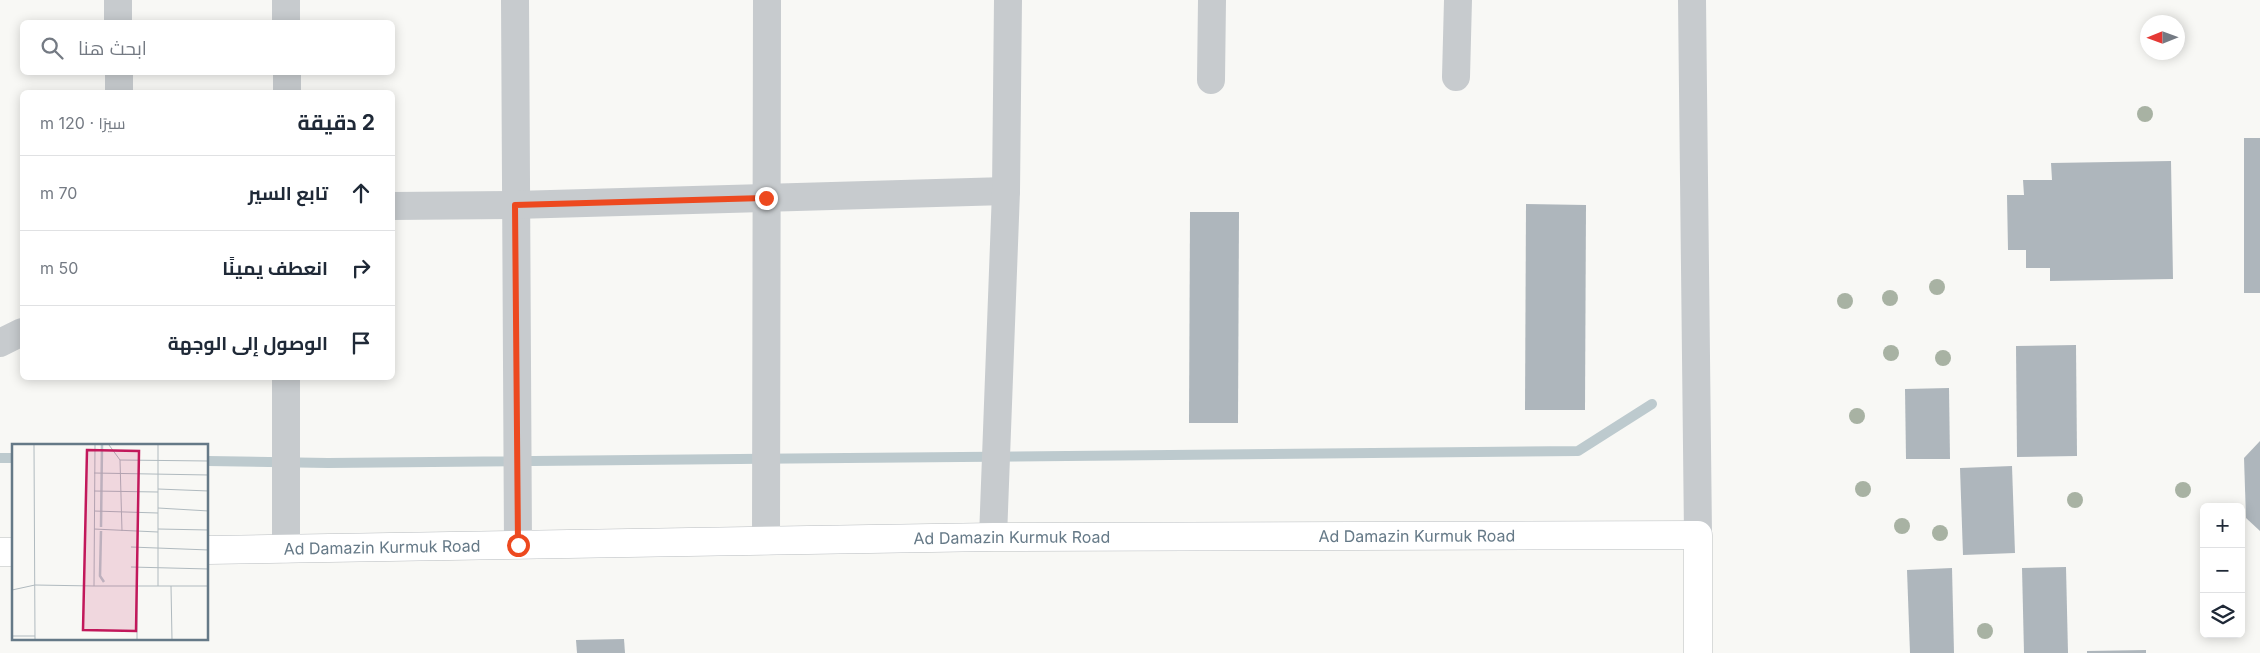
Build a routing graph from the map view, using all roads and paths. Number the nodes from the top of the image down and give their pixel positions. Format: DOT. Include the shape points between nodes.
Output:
graph roads {
  1 [pos="118,0"];
  2 [pos="286,0"];
  3 [pos="515,0"];
  4 [pos="767,0"];
  5 [pos="1008,0"];
  6 [pos="1212,0"];
  7 [pos="1458,0"];
  8 [pos="1692,0"];
  9 [pos="118,20"];
  10 [pos="286,20"];
  11 [pos="118,75"];
  12 [pos="287,75"];
  13 [pos="1456,77"];
  14 [pos="1212,80"];
  15 [pos="119,90"];
  16 [pos="287,90"];
  17 [pos="1006,191"];
  18 [pos="766,198"];
  19 [pos="515,205"];
  20 [pos="395,206"];
  21 [pos="20,333"];
  22 [pos="0,343"];
  23 [pos="286,380"];
  24 [pos="1698,535"];
  25 [pos="993,538"];
  26 [pos="766,541"];
  27 [pos="518,545"];
  28 [pos="286,549"];
  29 [pos="209,550"];
  30 [pos="1698,653"];
  1 -- 9 [label="street"];
  2 -- 10 [label="street"];
  3 -- 19 [label="street"];
  4 -- 18 [label="street"];
  5 -- 17 [label="street"];
  6 -- 14 [label="street"];
  7 -- 13 [label="street"];
  8 -- 24 [label="street"];
  11 -- 15 [label="street"];
  12 -- 16 [label="street"];
  17 -- 18 [label="street"];
  17 -- 25 [label="street"];
  18 -- 19 [label="street"];
  18 -- 26 [label="street"];
  19 -- 20 [label="street"];
  19 -- 27 [label="street"];
  21 -- 22 [label="street"];
  23 -- 28 [label="street"];
  24 -- 25 [label="highway, Ad Damazin Kurmuk Road"];
  24 -- 30 [label="highway"];
  25 -- 26 [label="highway, Ad Damazin Kurmuk Road"];
  26 -- 27 [label="highway, Ad Damazin Kurmuk Road"];
  27 -- 28 [label="highway, Ad Damazin Kurmuk Road"];
  28 -- 29 [label="highway, Ad Damazin Kurmuk Road"];
}
